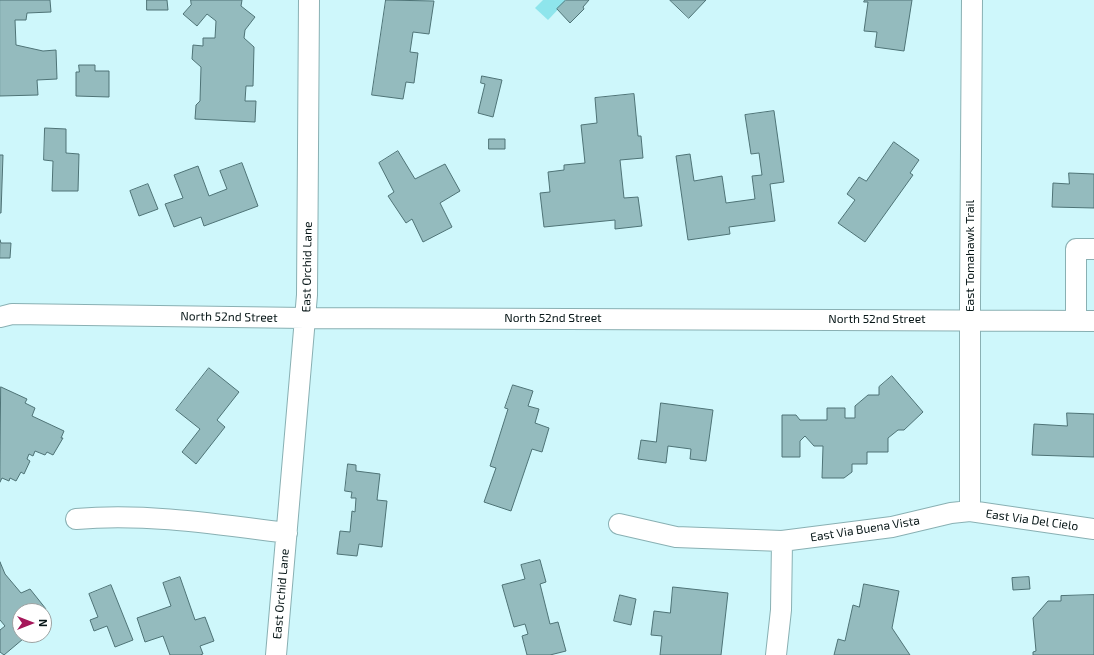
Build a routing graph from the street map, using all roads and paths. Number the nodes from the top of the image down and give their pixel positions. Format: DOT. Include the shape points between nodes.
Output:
graph roads {
  1 [pos="309,0"];
  2 [pos="972,0"];
  3 [pos="1094,249"];
  4 [pos="4,314"];
  5 [pos="305,318"];
  6 [pos="970,320"];
  7 [pos="1085,321"];
  8 [pos="970,511"];
  9 [pos="76,519"];
  10 [pos="619,524"];
  11 [pos="1094,529"];
  12 [pos="286,533"];
  13 [pos="782,541"];
  14 [pos="276,655"];
  15 [pos="776,655"];
  1 -- 5 [label="street, East Orchid Lane" via="308,276"];
  2 -- 6 [label="street, East Tomahawk Trail"];
  3 -- 7 [label="street" via="1076,249"];
  4 -- 5 [label="street, North 52nd Street"];
  5 -- 6 [label="street, North 52nd Street"];
  5 -- 12 [label="street, East Orchid Lane"];
  6 -- 7 [label="street, North 52nd Street"];
  6 -- 8 [label="street, East Tomahawk Trail"];
  8 -- 11 [label="street, East Via Del Cielo"];
  8 -- 13 [label="street, East Via Buena Vista" via="892,527"];
  9 -- 12 [label="street, East Orchid Lane" via="113,516 179,519"];
  10 -- 13 [label="street, East Via Buena Vista" via="676,537"];
  12 -- 14 [label="street, East Orchid Lane"];
  13 -- 15 [label="street" via="781,610"];
}
